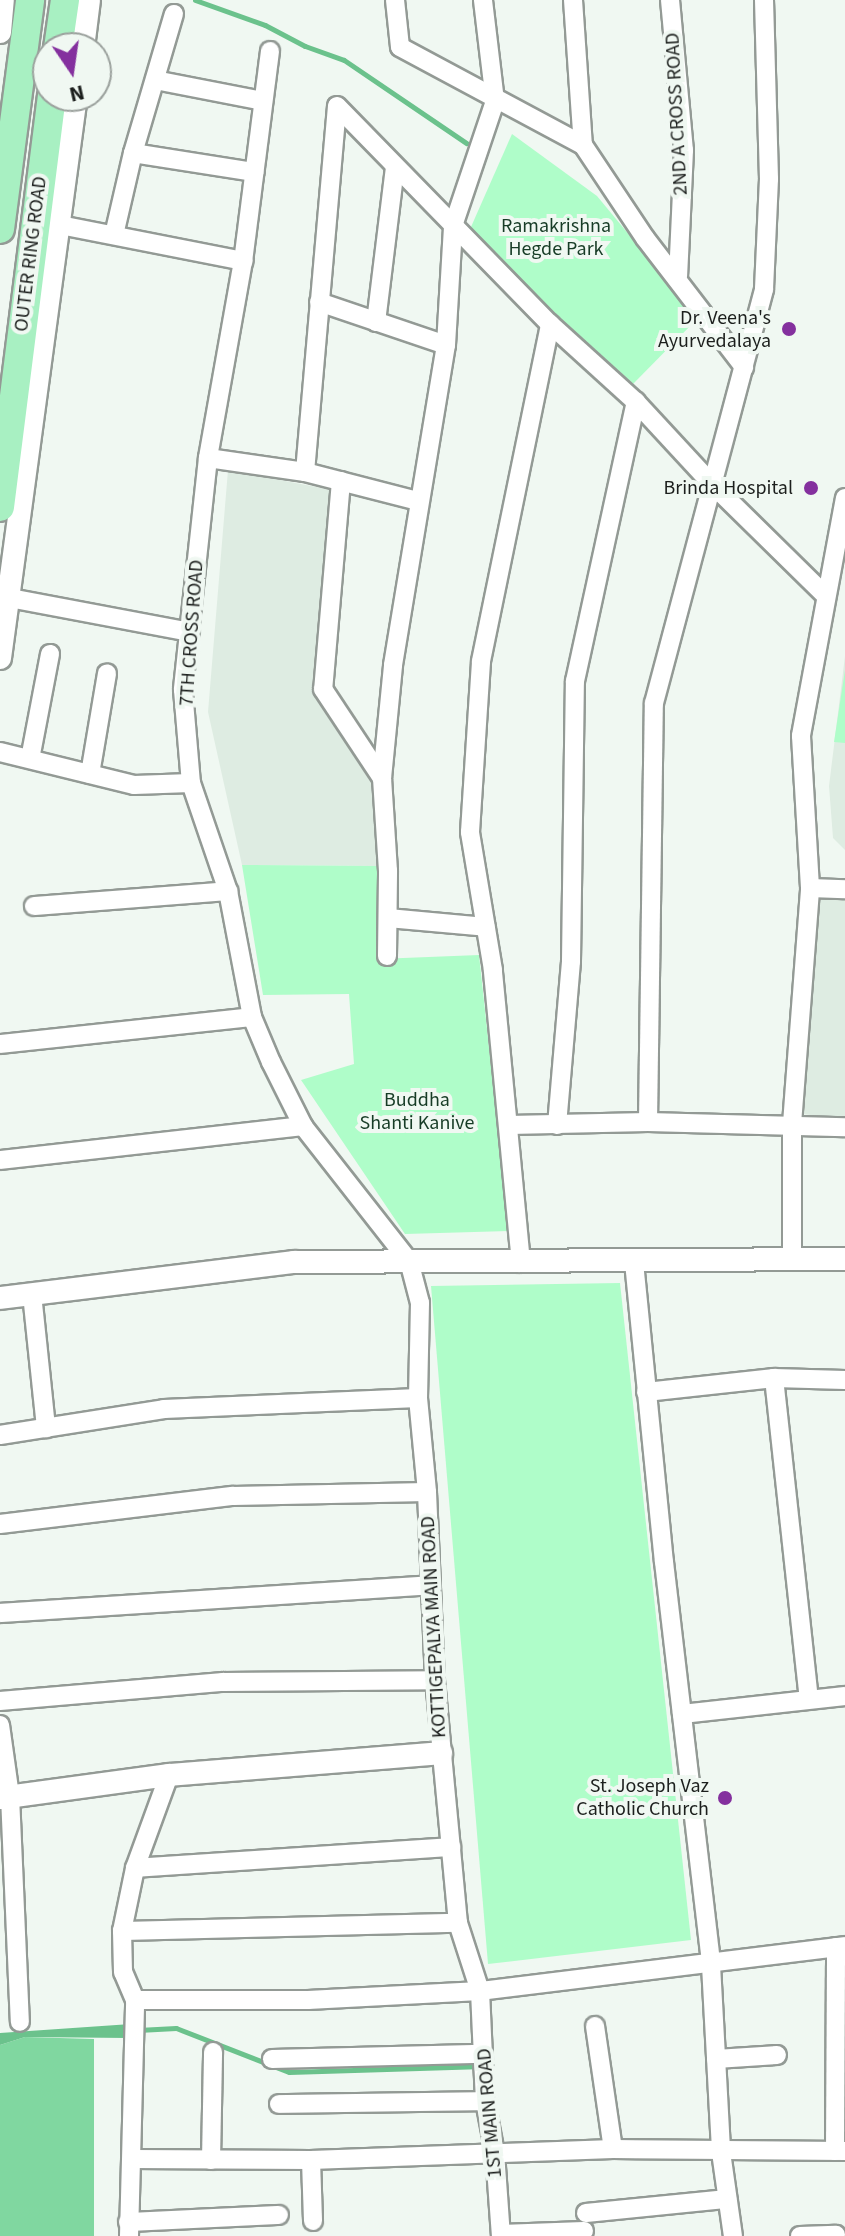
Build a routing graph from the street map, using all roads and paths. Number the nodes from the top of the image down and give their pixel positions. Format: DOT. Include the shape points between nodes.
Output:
graph roads {
  1 [pos="3,0"];
  2 [pos="30,0"];
  3 [pos="65,0"];
  4 [pos="89,0"];
  5 [pos="395,0"];
  6 [pos="483,0"];
  7 [pos="573,0"];
  8 [pos="670,0"];
  9 [pos="764,0"];
  10 [pos="174,14"];
  11 [pos="0,32"];
  12 [pos="60,32"];
  13 [pos="85,32"];
  14 [pos="270,51"];
  15 [pos="155,80"];
  16 [pos="263,101"];
  17 [pos="495,101"];
  18 [pos="50,112"];
  19 [pos="74,112"];
  20 [pos="583,145"];
  21 [pos="133,153"];
  22 [pos="395,167"];
  23 [pos="255,172"];
  24 [pos="60,225"];
  25 [pos="453,226"];
  26 [pos="0,229"];
  27 [pos="114,235"];
  28 [pos="243,261"];
  29 [pos="678,276"];
  30 [pos="319,302"];
  31 [pos="376,322"];
  32 [pos="550,324"];
  33 [pos="446,345"];
  34 [pos="744,367"];
  35 [pos="636,402"];
  36 [pos="208,458"];
  37 [pos="305,472"];
  38 [pos="341,481"];
  39 [pos="712,484"];
  40 [pos="845,498"];
  41 [pos="418,501"];
  42 [pos="0,507"];
  43 [pos="826,596"];
  44 [pos="10,598"];
  45 [pos="190,632"];
  46 [pos="50,654"];
  47 [pos="0,658"];
  48 [pos="107,673"];
  49 [pos="0,752"];
  50 [pos="30,759"];
  51 [pos="90,774"];
  52 [pos="382,778"];
  53 [pos="191,783"];
  54 [pos="810,888"];
  55 [pos="845,889"];
  56 [pos="228,891"];
  57 [pos="34,906"];
  58 [pos="388,918"];
  59 [pos="486,927"];
  60 [pos="387,956"];
  61 [pos="252,1017"];
  62 [pos="0,1044"];
  63 [pos="648,1122"];
  64 [pos="792,1124"];
  65 [pos="509,1125"];
  66 [pos="557,1125"];
  67 [pos="303,1126"];
  68 [pos="845,1127"];
  69 [pos="0,1160"];
  70 [pos="792,1258"];
  71 [pos="845,1259"];
  72 [pos="409,1261"];
  73 [pos="634,1262"];
  74 [pos="521,1263"];
  75 [pos="32,1294"];
  76 [pos="0,1298"];
  77 [pos="774,1378"];
  78 [pos="845,1380"];
  79 [pos="646,1392"];
  80 [pos="418,1398"];
  81 [pos="46,1428"];
  82 [pos="0,1435"];
  83 [pos="427,1492"];
  84 [pos="0,1524"];
  85 [pos="429,1585"];
  86 [pos="0,1613"];
  87 [pos="435,1680"];
  88 [pos="845,1696"];
  89 [pos="809,1699"];
  90 [pos="0,1701"];
  91 [pos="682,1714"];
  92 [pos="0,1725"];
  93 [pos="441,1753"];
  94 [pos="169,1775"];
  95 [pos="5,1797"];
  96 [pos="451,1847"];
  97 [pos="135,1868"];
  98 [pos="458,1923"];
  99 [pos="122,1931"];
  100 [pos="841,1947"];
  101 [pos="711,1965"];
  102 [pos="480,1991"];
  103 [pos="135,2000"];
  104 [pos="20,2022"];
  105 [pos="595,2026"];
  106 [pos="213,2052"];
  107 [pos="483,2054"];
  108 [pos="777,2055"];
  109 [pos="272,2059"];
  110 [pos="716,2059"];
  111 [pos="485,2101"];
  112 [pos="279,2104"];
  113 [pos="613,2149"];
  114 [pos="840,2151"];
  115 [pos="721,2152"];
  116 [pos="495,2153"];
  117 [pos="133,2159"];
  118 [pos="211,2160"];
  119 [pos="311,2160"];
  120 [pos="727,2199"];
  121 [pos="279,2215"];
  122 [pos="313,2221"];
  123 [pos="128,2229"];
  124 [pos="501,2235"];
  125 [pos="836,2235"];
  126 [pos="733,2236"];
  127 [pos="800,2236"];
  1 -- 11 [label="street"];
  2 -- 26 [label="highway, OUTER RING ROAD"];
  3 -- 12 [label="highway"];
  4 -- 13 [label="street"];
  5 -- 17 [label="street" via="400,47"];
  6 -- 17 [label="street"];
  7 -- 20 [label="street"];
  8 -- 29 [label="street, 2ND A CROSS ROAD" via="684,150"];
  9 -- 34 [label="street" via="769,179 764,289"];
  10 -- 15 [label="street"];
  14 -- 16 [label="street, 7TH CROSS ROAD"];
  15 -- 16 [label="street"];
  15 -- 21 [label="street"];
  16 -- 23 [label="street, 7TH CROSS ROAD"];
  17 -- 20 [label="street"];
  17 -- 25 [label="street"];
  18 -- 42 [label="highway, OUTER RING ROAD"];
  19 -- 24 [label="street"];
  20 -- 29 [label="street" via="645,238"];
  21 -- 23 [label="street"];
  21 -- 27 [label="street"];
  22 -- 25 [label="street"];
  22 -- 30 [label="street" via="337,106"];
  22 -- 31 [label="street"];
  23 -- 28 [label="street, 7TH CROSS ROAD"];
  24 -- 27 [label="street"];
  24 -- 44 [label="street"];
  25 -- 32 [label="street"];
  25 -- 33 [label="street"];
  27 -- 28 [label="street"];
  28 -- 36 [label="street, 7TH CROSS ROAD"];
  29 -- 34 [label="street"];
  30 -- 31 [label="street"];
  30 -- 37 [label="street"];
  31 -- 33 [label="street"];
  32 -- 35 [label="street"];
  32 -- 59 [label="street" via="481,661 470,832"];
  33 -- 41 [label="street"];
  34 -- 39 [label="street"];
  35 -- 39 [label="street"];
  35 -- 66 [label="street" via="575,681 571,961"];
  36 -- 37 [label="street"];
  36 -- 45 [label="street, 7TH CROSS ROAD"];
  37 -- 38 [label="street"];
  38 -- 41 [label="street"];
  38 -- 52 [label="street" via="323,689"];
  39 -- 43 [label="street"];
  39 -- 63 [label="street" via="654,703"];
  40 -- 43 [label="street"];
  41 -- 52 [label="street"];
  43 -- 54 [label="street" via="801,736"];
  44 -- 45 [label="street"];
  44 -- 47 [label="street"];
  45 -- 53 [label="street, 7TH CROSS ROAD" via="183,690"];
  46 -- 50 [label="street"];
  48 -- 51 [label="street"];
  49 -- 50 [label="street"];
  50 -- 51 [label="street"];
  51 -- 53 [label="street" via="134,785"];
  52 -- 58 [label="street"];
  53 -- 56 [label="street, 7TH CROSS ROAD"];
  54 -- 55 [label="street"];
  54 -- 64 [label="street"];
  56 -- 57 [label="street"];
  56 -- 61 [label="street, 7TH CROSS ROAD"];
  58 -- 59 [label="street"];
  58 -- 60 [label="street"];
  59 -- 65 [label="street"];
  61 -- 62 [label="street"];
  61 -- 67 [label="street, 7TH CROSS ROAD"];
  63 -- 64 [label="street"];
  63 -- 66 [label="street"];
  64 -- 68 [label="street"];
  64 -- 70 [label="street"];
  65 -- 66 [label="street"];
  65 -- 74 [label="street"];
  67 -- 69 [label="street"];
  67 -- 72 [label="street, 7TH CROSS ROAD"];
  70 -- 71 [label="street"];
  70 -- 73 [label="street"];
  72 -- 74 [label="street"];
  72 -- 75 [label="street" via="294,1262"];
  72 -- 80 [label="street, KOTTIGEPALYA MAIN ROAD" via="420,1303"];
  73 -- 74 [label="street"];
  73 -- 79 [label="street"];
  75 -- 76 [label="street"];
  75 -- 81 [label="street"];
  77 -- 78 [label="street"];
  77 -- 79 [label="street"];
  77 -- 89 [label="street"];
  79 -- 91 [label="street"];
  80 -- 81 [label="street" via="164,1409"];
  80 -- 83 [label="street, KOTTIGEPALYA MAIN ROAD"];
  81 -- 82 [label="street"];
  83 -- 84 [label="street" via="233,1496"];
  83 -- 85 [label="street, KOTTIGEPALYA MAIN ROAD"];
  85 -- 86 [label="street"];
  85 -- 87 [label="street, KOTTIGEPALYA MAIN ROAD"];
  87 -- 90 [label="street" via="223,1682"];
  87 -- 93 [label="street, KOTTIGEPALYA MAIN ROAD"];
  88 -- 89 [label="street"];
  89 -- 91 [label="street"];
  91 -- 101 [label="street"];
  92 -- 95 [label="street"];
  93 -- 94 [label="street"];
  93 -- 96 [label="street, KOTTIGEPALYA MAIN ROAD"];
  94 -- 95 [label="street"];
  94 -- 97 [label="street"];
  95 -- 104 [label="street"];
  96 -- 97 [label="street"];
  96 -- 98 [label="street, KOTTIGEPALYA MAIN ROAD"];
  97 -- 99 [label="street"];
  98 -- 99 [label="street"];
  98 -- 102 [label="street, KOTTIGEPALYA MAIN ROAD"];
  99 -- 103 [label="street" via="123,1972"];
  100 -- 101 [label="street"];
  100 -- 114 [label="street"];
  101 -- 102 [label="street"];
  101 -- 110 [label="street"];
  102 -- 103 [label="street" via="308,2000"];
  102 -- 107 [label="street, 1ST MAIN ROAD"];
  103 -- 117 [label="street"];
  105 -- 113 [label="street"];
  106 -- 118 [label="street"];
  107 -- 109 [label="street"];
  107 -- 111 [label="street, 1ST MAIN ROAD"];
  108 -- 110 [label="street"];
  110 -- 115 [label="street"];
  111 -- 112 [label="street"];
  111 -- 116 [label="street, 1ST MAIN ROAD"];
  113 -- 115 [label="street"];
  113 -- 116 [label="street"];
  114 -- 115 [label="street"];
  115 -- 120 [label="street"];
  116 -- 119 [label="street"];
  116 -- 124 [label="street, 1ST MAIN ROAD"];
  117 -- 118 [label="street"];
  117 -- 123 [label="street"];
  118 -- 119 [label="street"];
  119 -- 122 [label="street"];
  120 -- 124 [label="street"];
  120 -- 126 [label="street"];
  121 -- 123 [label="street"];
  125 -- 127 [label="street"];
}
